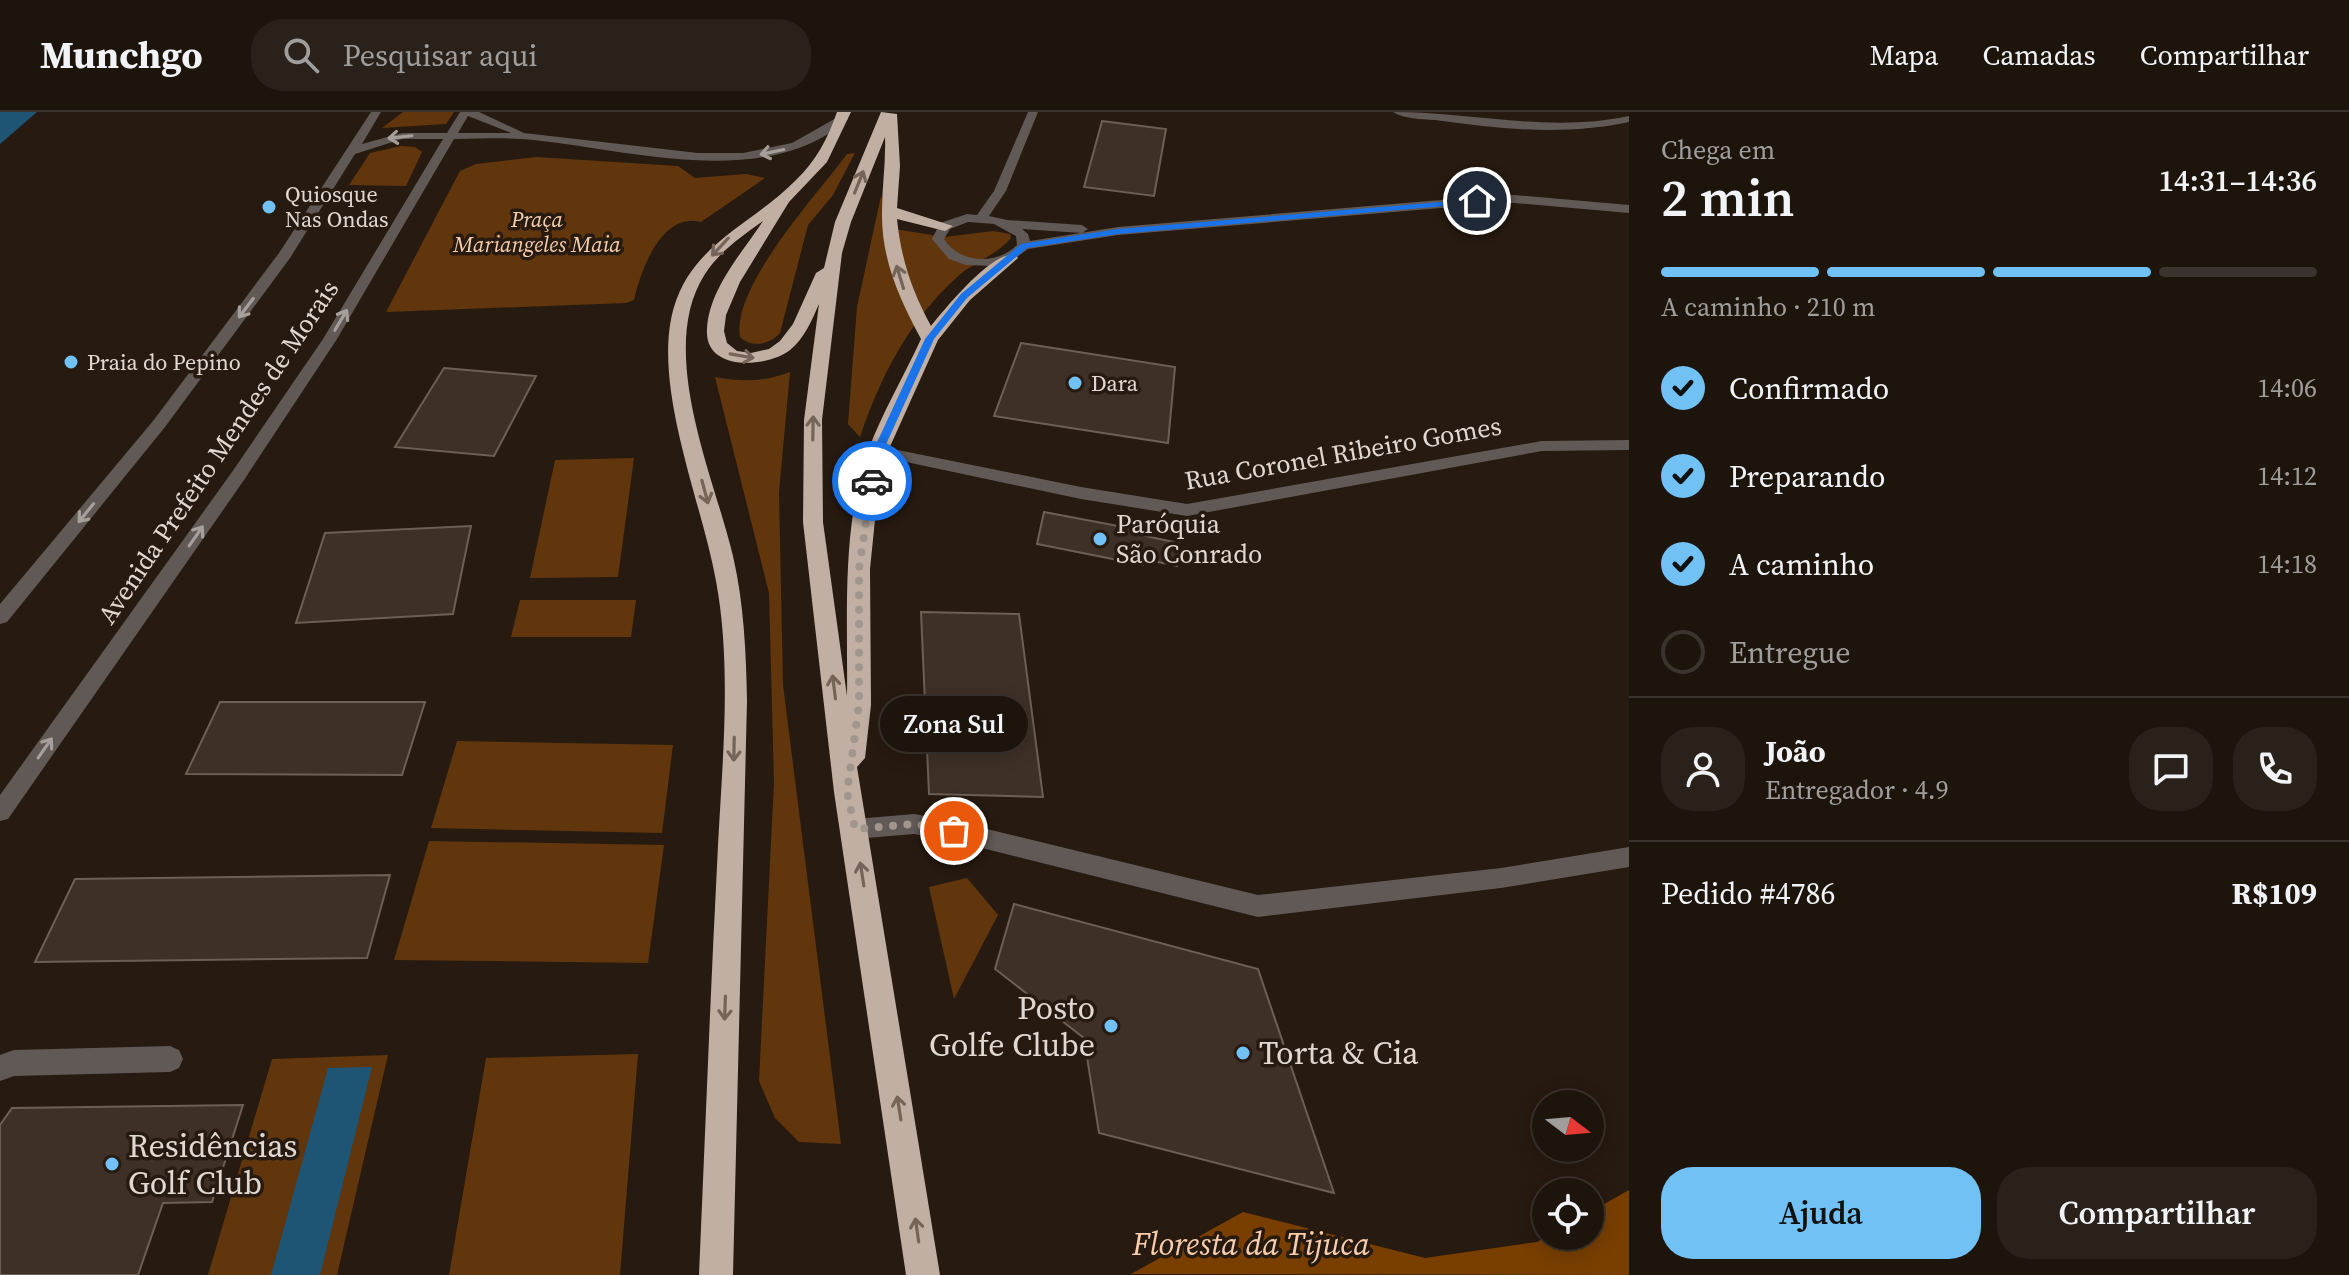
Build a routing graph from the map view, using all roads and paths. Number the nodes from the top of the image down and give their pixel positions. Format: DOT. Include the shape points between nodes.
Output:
graph roads {
  1 [pos="376,112"];
  2 [pos="467,112"];
  3 [pos="889,112"];
  4 [pos="1033,112"];
  5 [pos="1398,112"];
  6 [pos="1578,112"];
  7 [pos="843,116"];
  8 [pos="1629,119"];
  9 [pos="1580,126"];
  10 [pos="450,136"];
  11 [pos="530,136"];
  12 [pos="353,151"];
  13 [pos="1000,191"];
  14 [pos="782,200"];
  15 [pos="1629,209"];
  16 [pos="889,210"];
  17 [pos="981,218"];
  18 [pos="1003,222"];
  19 [pos="945,226"];
  20 [pos="1118,231"];
  21 [pos="1017,252"];
  22 [pos="834,253"];
  23 [pos="930,339"];
  24 [pos="1629,445"];
  25 [pos="878,451"];
  26 [pos="0,617"];
  27 [pos="847,792"];
  28 [pos="0,812"];
  29 [pos="855,829"];
  30 [pos="1629,857"];
  31 [pos="170,1059"];
  32 [pos="0,1068"];
  33 [pos="716,1275"];
  34 [pos="923,1275"];
  1 -- 12 [label="street, Avenida Prefeito Mendes de Morais"];
  2 -- 10 [label="street, Avenida Prefeito Mendes de Morais"];
  2 -- 11 [label="street"];
  3 -- 16 [label="highway"];
  22 -- 3 [label="highway, one-way"];
  4 -- 13 [label="street"];
  5 -- 9 [label="street"];
  6 -- 9 [label="street"];
  7 -- 11 [label="street, one-way" via="796,146 743,157 698,157"];
  7 -- 14 [label="highway" via="811,173"];
  8 -- 9 [label="street"];
  10 -- 11 [label="street"];
  10 -- 12 [label="street, one-way" via="392,138"];
  28 -- 10 [label="street, Avenida Prefeito Mendes de Morais, one-way" via="322,352"];
  12 -- 26 [label="street, Avenida Prefeito Mendes de Morais, one-way" via="285,255 159,424"];
  13 -- 17 [label="street"];
  13 -- 18 [label="street"];
  14 -- 22 [label="highway, one-way" via="726,295 715,332 718,343 731,355 751,359 785,348 797,334"];
  14 -- 33 [label="highway, one-way" via="742,225 706,261 682,305 677,335 679,380 734,633"];
  15 -- 20 [label="street" via="1514,199"];
  16 -- 19 [label="highway"];
  23 -- 16 [label="highway, one-way" via="906,295 892,250"];
  17 -- 18 [label="street"];
  17 -- 19 [label="street"];
  18 -- 20 [label="street"];
  18 -- 21 [label="street" via="1022,234"];
  19 -- 21 [label="street" via="940,246 958,257 984,262"];
  20 -- 21 [label="street"];
  21 -- 23 [label="highway" via="964,296"];
  27 -- 22 [label="highway, one-way" via="813,522 813,420"];
  23 -- 25 [label="highway"];
  24 -- 25 [label="street, Rua Coronel Ribeiro Gomes" via="1542,446 1187,510"];
  25 -- 27 [label="highway" via="859,569 859,705"];
  27 -- 29 [label="highway"];
  29 -- 30 [label="street" via="914,824 954,831 1258,906 1501,878"];
  34 -- 29 [label="highway, one-way"];
  31 -- 32 [label="street" via="14,1063"];
}
